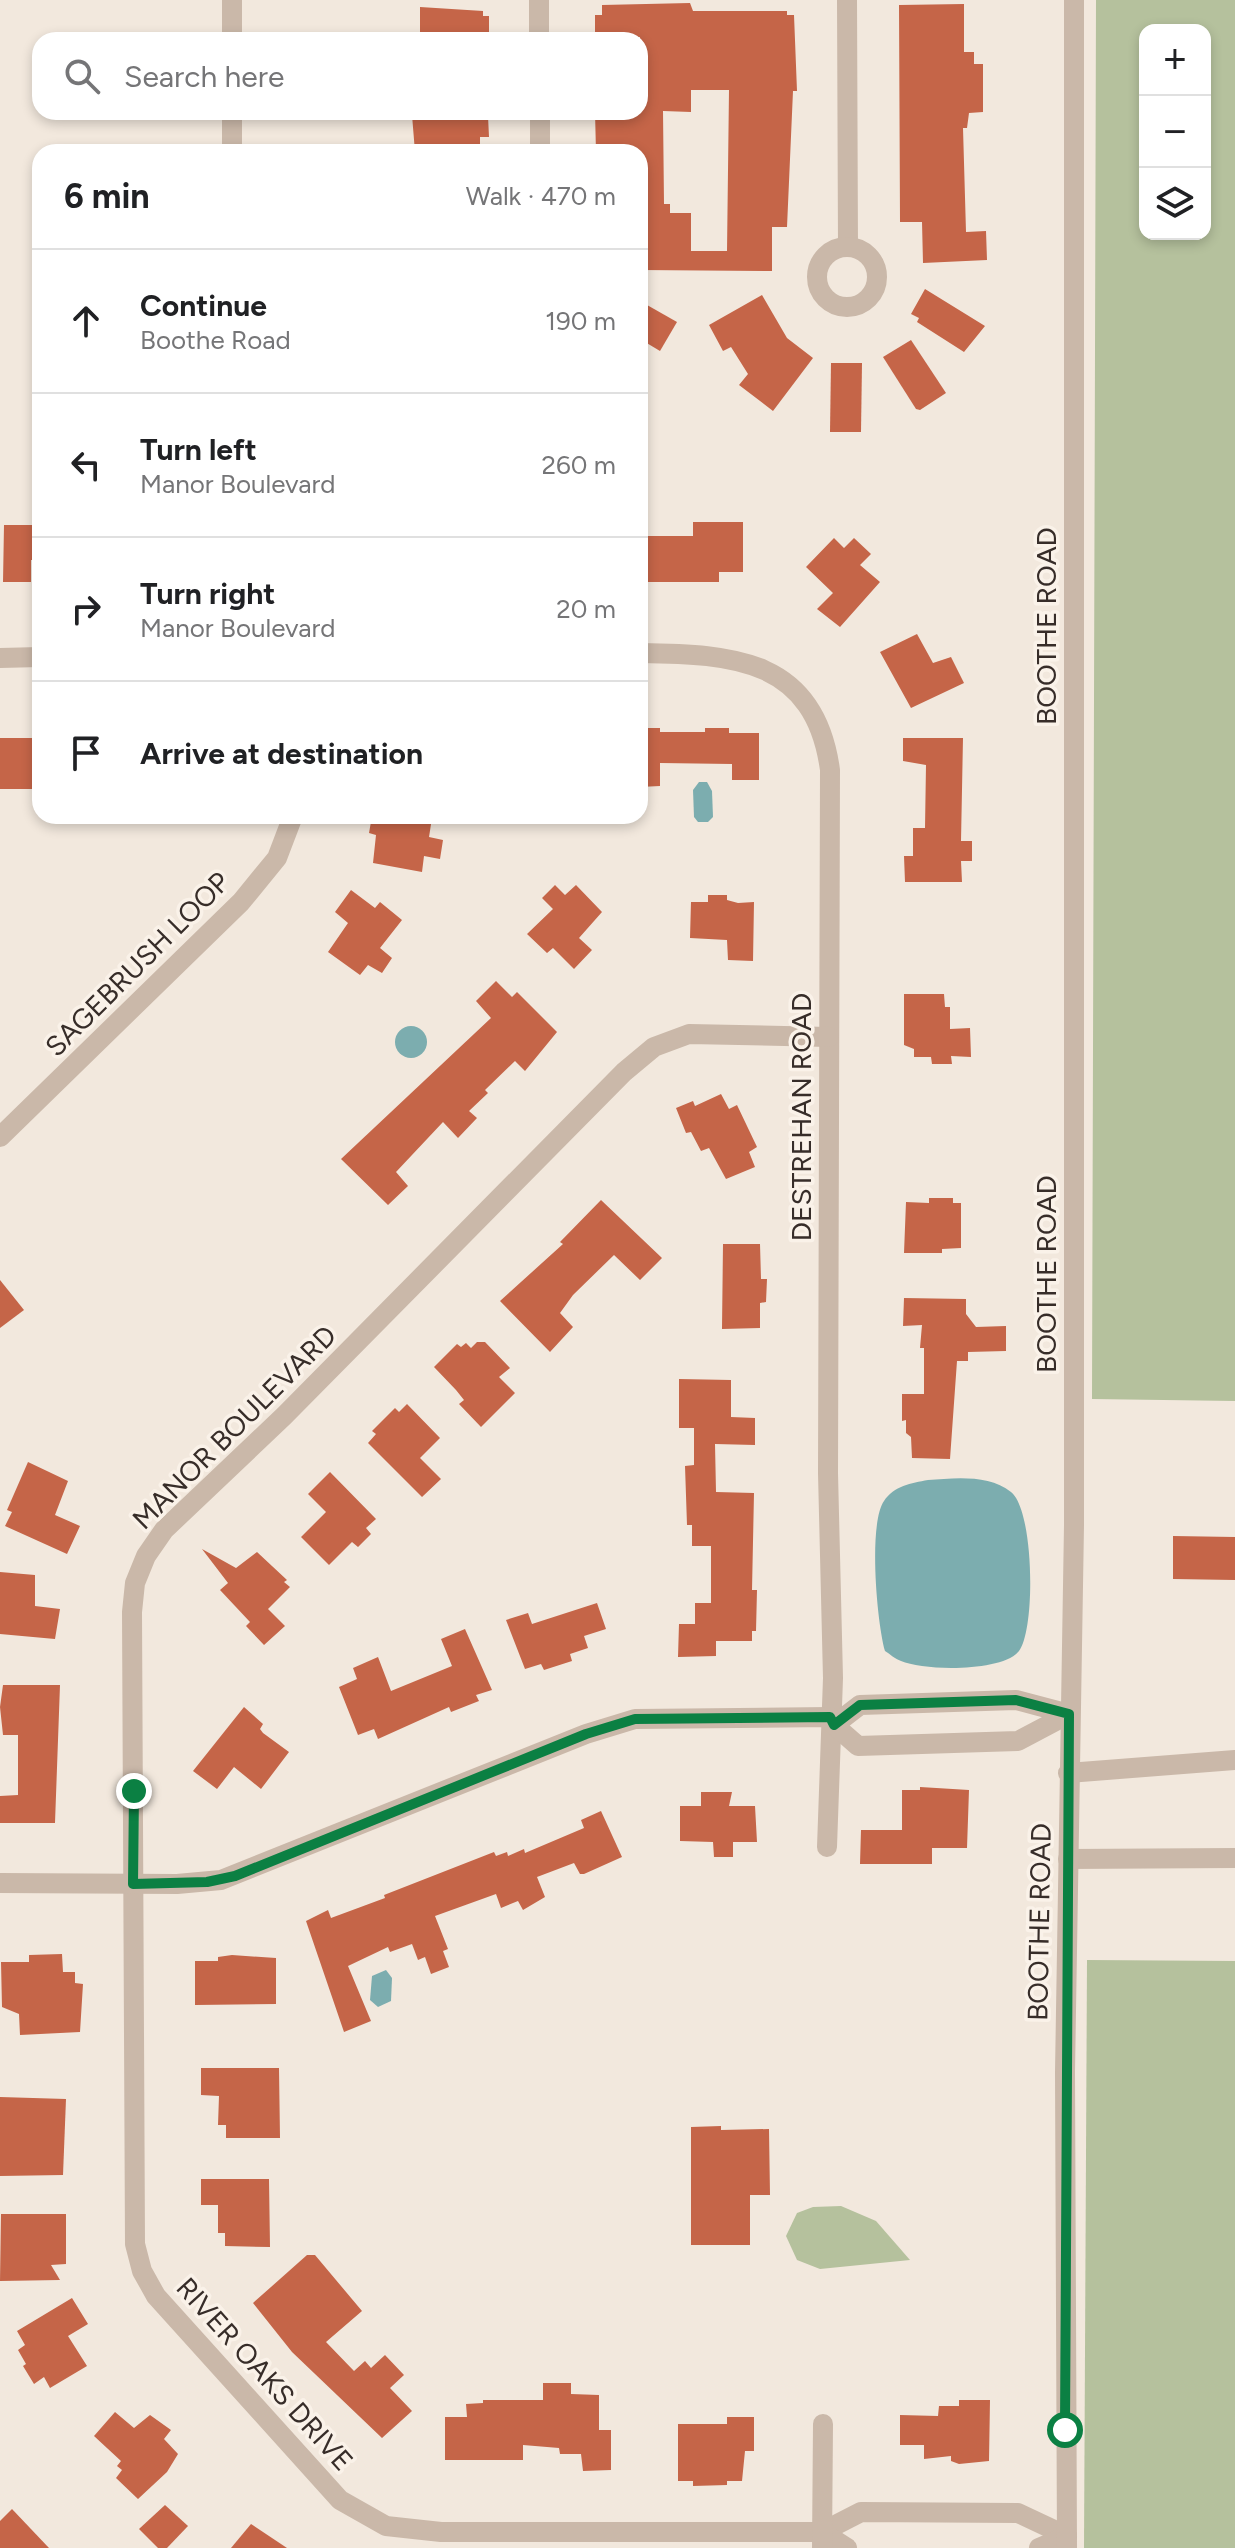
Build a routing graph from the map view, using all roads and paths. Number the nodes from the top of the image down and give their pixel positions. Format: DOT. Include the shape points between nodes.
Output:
graph roads {
  1 [pos="232,0"];
  2 [pos="539,0"];
  3 [pos="847,0"];
  4 [pos="1074,0"];
  5 [pos="232,32"];
  6 [pos="539,32"];
  7 [pos="232,120"];
  8 [pos="540,120"];
  9 [pos="232,144"];
  10 [pos="540,144"];
  11 [pos="848,247"];
  12 [pos="648,653"];
  13 [pos="32,657"];
  14 [pos="0,658"];
  15 [pos="290,824"];
  16 [pos="829,1037"];
  17 [pos="0,1137"];
  18 [pos="1069,1714"];
  19 [pos="832,1721"];
  20 [pos="1235,1760"];
  21 [pos="1068,1773"];
  22 [pos="827,1847"];
  23 [pos="1235,1858"];
  24 [pos="1068,1859"];
  25 [pos="0,1883"];
  26 [pos="133,1884"];
  27 [pos="823,2424"];
  28 [pos="822,2540"];
  29 [pos="1067,2542"];
  30 [pos="847,2548"];
  31 [pos="1039,2548"];
  1 -- 5 [label="street"];
  2 -- 6 [label="street"];
  3 -- 11 [label="street"];
  4 -- 18 [label="street, BOOTHE ROAD" via="1074,1494"];
  7 -- 9 [label="street"];
  8 -- 10 [label="street"];
  12 -- 16 [label="street, DESTREHAN ROAD" via="745,661 784,680 814,712 826,740 830,770"];
  13 -- 14 [label="street"];
  15 -- 17 [label="street, SAGEBRUSH LOOP" via="277,858 241,902"];
  16 -- 19 [label="street, DESTREHAN ROAD"];
  16 -- 26 [label="street, MANOR BOULEVARD" via="689,1034 654,1047 164,1530 135,1583 132,1612"];
  18 -- 19 [label="street" via="1016,1700 860,1705"];
  18 -- 19 [label="street" via="1018,1741 858,1746"];
  18 -- 21 [label="street, BOOTHE ROAD"];
  19 -- 22 [label="street, DESTREHAN ROAD"];
  19 -- 26 [label="street" via="677,1717 623,1722 235,1876"];
  20 -- 21 [label="street"];
  21 -- 24 [label="street, BOOTHE ROAD"];
  23 -- 24 [label="street"];
  24 -- 29 [label="street, BOOTHE ROAD"];
  25 -- 26 [label="street"];
  26 -- 28 [label="street, RIVER OAKS DRIVE" via="133,2214 138,2258 164,2306 340,2500 386,2526 414,2531"];
  27 -- 28 [label="street"];
  28 -- 29 [label="street, RIVER OAKS DRIVE" via="861,2512 1018,2513"];
  28 -- 30 [label="street"];
  29 -- 31 [label="street"];
}
